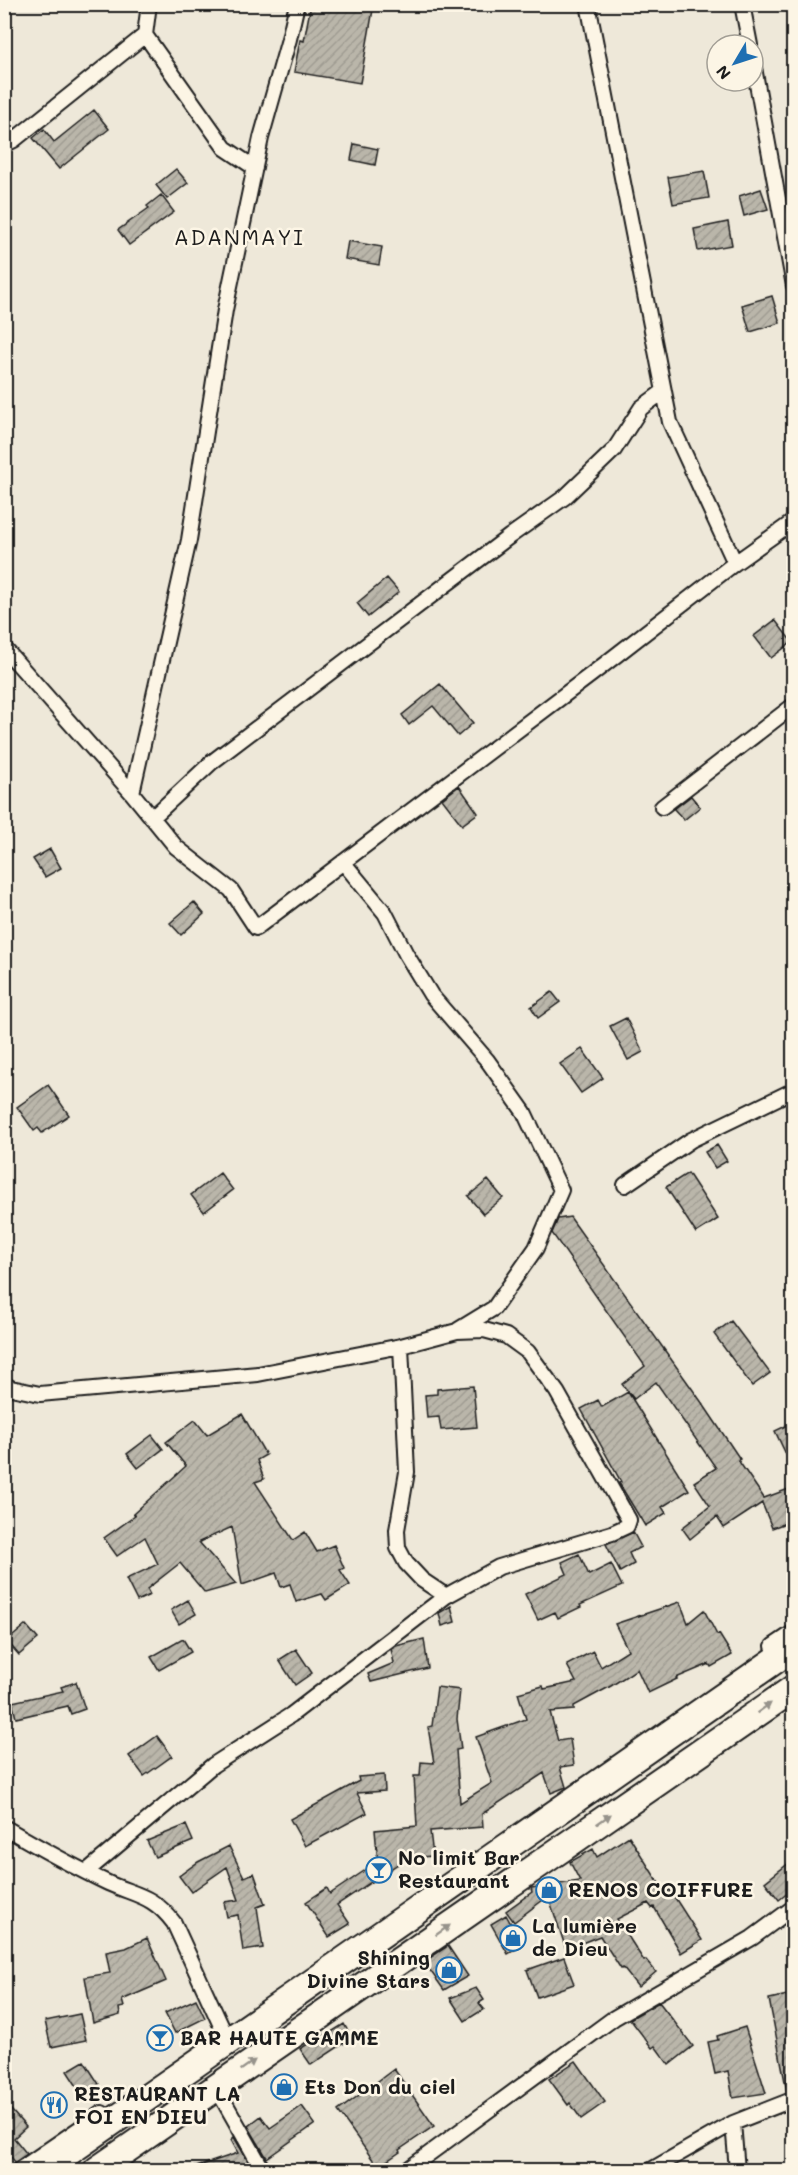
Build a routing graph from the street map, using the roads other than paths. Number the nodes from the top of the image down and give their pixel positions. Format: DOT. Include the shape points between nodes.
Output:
graph roads {
  1 [pos="149,4"];
  2 [pos="297,4"];
  3 [pos="588,4"];
  4 [pos="742,4"];
  5 [pos="748,33"];
  6 [pos="146,35"];
  7 [pos="759,93"];
  8 [pos="4,145"];
  9 [pos="255,168"];
  10 [pos="793,284"];
  11 [pos="664,392"];
  12 [pos="794,520"];
  13 [pos="735,563"];
  14 [pos="4,648"];
  15 [pos="794,705"];
  16 [pos="132,794"];
  17 [pos="662,807"];
  18 [pos="152,818"];
  19 [pos="343,862"];
  20 [pos="794,1090"];
  21 [pos="625,1185"];
  22 [pos="457,1330"];
  23 [pos="401,1346"];
  24 [pos="4,1384"];
  25 [pos="446,1596"];
  26 [pos="794,1632"];
  27 [pos="794,1647"];
  28 [pos="794,1688"];
  29 [pos="4,1827"];
  30 [pos="86,1872"];
  31 [pos="794,1907"];
  32 [pos="223,2038"];
  33 [pos="216,2086"];
  34 [pos="794,2099"];
  35 [pos="733,2123"];
  36 [pos="19,2170"];
  37 [pos="43,2170"];
  38 [pos="97,2170"];
  39 [pos="263,2170"];
  40 [pos="407,2170"];
  41 [pos="651,2170"];
  42 [pos="737,2170"];
  1 -- 6 [label="street"];
  2 -- 9 [label="street"];
  3 -- 11 [label="street"];
  4 -- 5 [label="street"];
  6 -- 8 [label="street"];
  6 -- 9 [label="street" via="225,148"];
  7 -- 10 [label="street"];
  9 -- 16 [label="street" via="225,310 189,540"];
  11 -- 13 [label="street" via="670,422"];
  11 -- 18 [label="street" via="641,408 614,450 565,497 212,762"];
  12 -- 13 [label="street"];
  13 -- 19 [label="street"];
  14 -- 16 [label="street"];
  15 -- 17 [label="street"];
  16 -- 18 [label="street"];
  18 -- 19 [label="street" via="176,848 231,890 256,928"];
  19 -- 22 [label="street" via="386,913 430,995 487,1060 524,1112 561,1190 536,1248 494,1308"];
  20 -- 21 [label="street" via="692,1140"];
  22 -- 23 [label="street"];
  22 -- 25 [label="street" via="484,1330 506,1336 528,1352 557,1392 629,1520 627,1526 612,1533 499,1567"];
  23 -- 24 [label="street" via="258,1374 40,1394"];
  23 -- 25 [label="street" via="407,1472 397,1530 398,1548 422,1580"];
  25 -- 30 [label="street" via="291,1715 213,1765"];
  26 -- 32 [label="street"];
  27 -- 32 [label="highway"];
  33 -- 28 [label="highway, one-way"];
  29 -- 30 [label="street"];
  30 -- 32 [label="street" via="151,1899 164,1909 174,1923"];
  31 -- 40 [label="street" via="752,1938 614,2018"];
  32 -- 36 [label="street"];
  32 -- 37 [label="highway"];
  33 -- 38 [label="highway"];
  33 -- 39 [label="street"];
  34 -- 35 [label="street"];
  35 -- 41 [label="street"];
  35 -- 42 [label="street"];
}
